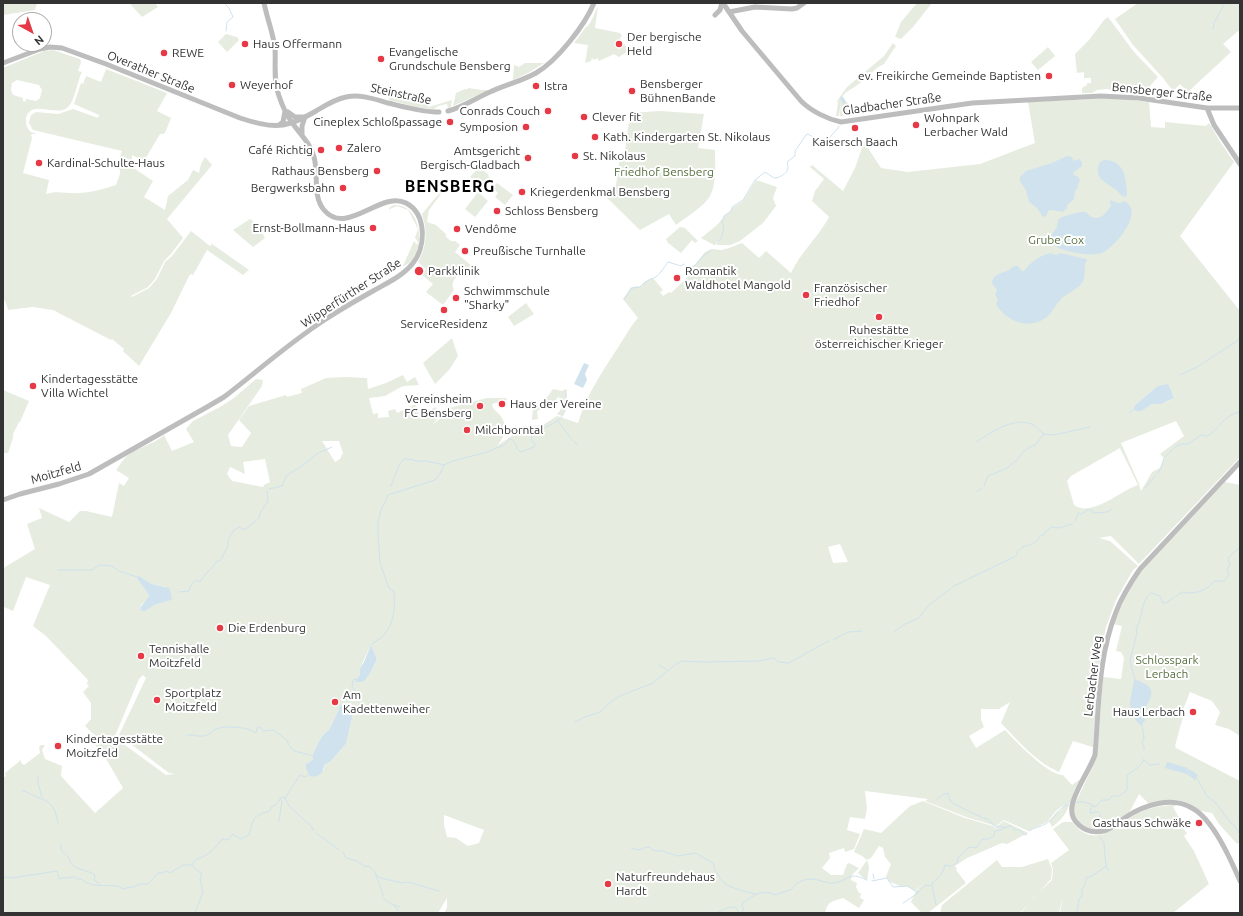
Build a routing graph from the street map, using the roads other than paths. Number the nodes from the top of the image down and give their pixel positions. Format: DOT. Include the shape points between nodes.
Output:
graph roads {
  1 [pos="264,3"];
  2 [pos="594,3"];
  3 [pos="722,3"];
  4 [pos="804,3"];
  5 [pos="729,12"];
  6 [pos="715,15"];
  7 [pos="3,62"];
  8 [pos="1058,98"];
  9 [pos="1207,108"];
  10 [pos="1240,108"];
  11 [pos="285,111"];
  12 [pos="448,111"];
  13 [pos="439,112"];
  14 [pos="305,118"];
  15 [pos="292,123"];
  16 [pos="277,126"];
  17 [pos="302,135"];
  18 [pos="1240,164"];
  19 [pos="112,462"];
  20 [pos="1240,462"];
  21 [pos="3,500"];
  22 [pos="1240,881"];
  1 -- 11 [label="main road" via="274,45 278,96"];
  2 -- 12 [label="main road" via="584,21 540,71"];
  3 -- 5 [label="main road, Gladbacher Straße"];
  3 -- 6 [label="main road"];
  4 -- 5 [label="main road" via="792,9 755,7"];
  5 -- 8 [label="main road, Gladbacher Straße" via="749,40 801,101 837,121 972,103"];
  7 -- 16 [label="main road, Overather Straße" via="40,49 62,48 259,125"];
  8 -- 9 [label="main road, Bensberger Straße" via="1139,98"];
  9 -- 10 [label="main road, Bensberger Straße"];
  9 -- 18 [label="main road" via="1214,125"];
  11 -- 14 [label="main road" via="292,116"];
  11 -- 15 [label="main road"];
  11 -- 16 [label="main road" via="283,122"];
  13 -- 14 [label="main road, Steinstraße" via="427,112 353,96 334,101"];
  14 -- 15 [label="main road, Steinstraße"];
  14 -- 17 [label="main road"];
  15 -- 16 [label="main road, Overather Straße"];
  15 -- 17 [label="main road"];
  17 -- 19 [label="main road, Wipperfürther Straße" via="314,156 318,200 327,213 336,218 345,218 390,201 405,202 413,208 421,223 423,238 413,263 401,274 322,321 224,397"];
  19 -- 21 [label="main road, Moitzfeld" via="89,474"];
  20 -- 22 [label="main road, Lerbacher Weg" via="1140,569 1116,610 1106,641 1094,755 1073,802 1072,811 1077,824 1092,832 1104,831 1136,811 1151,805 1172,802 1185,804 1194,808 1218,836"];
}
